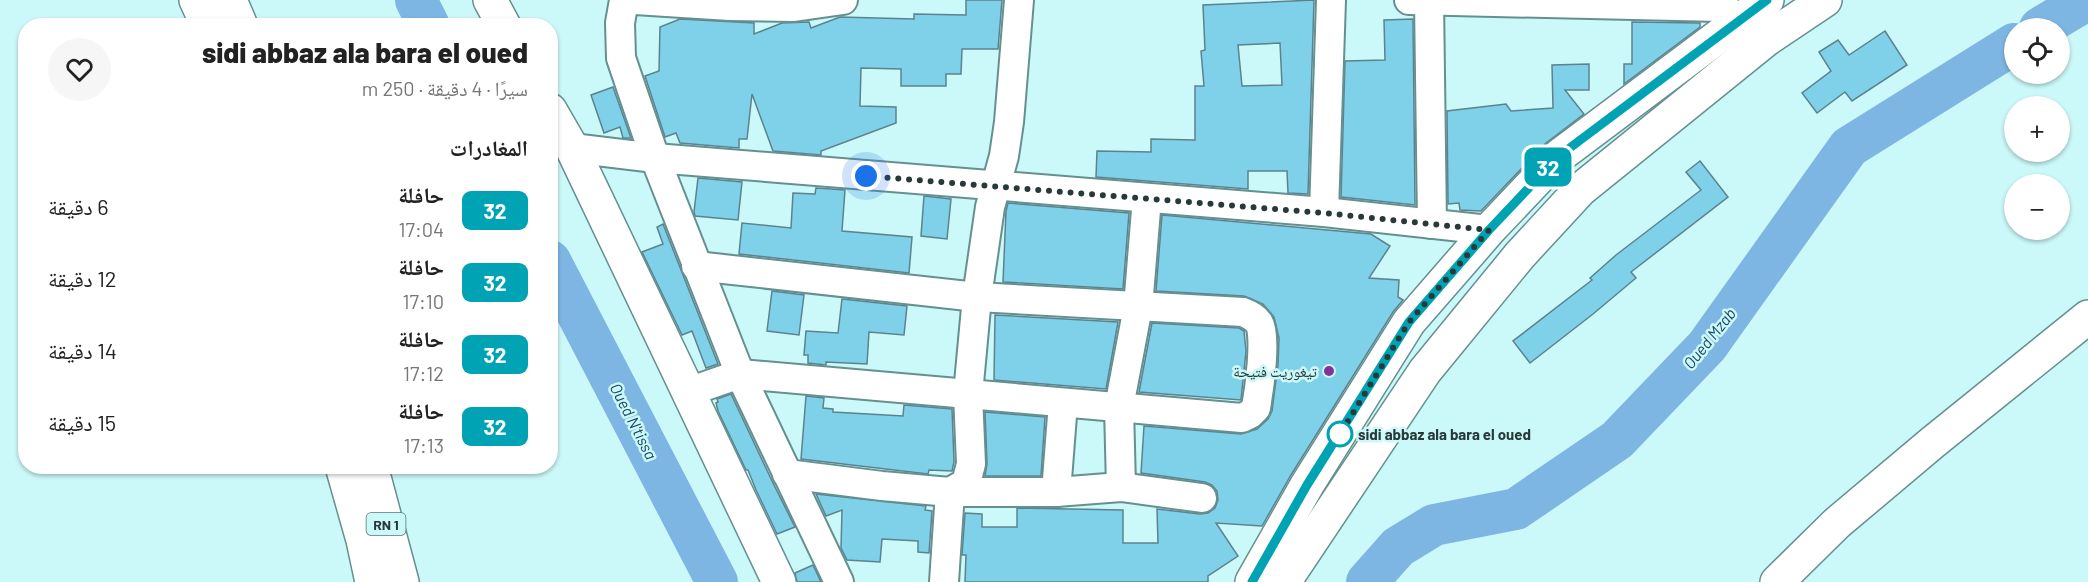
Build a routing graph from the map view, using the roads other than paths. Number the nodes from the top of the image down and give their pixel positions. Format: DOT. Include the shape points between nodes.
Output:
graph roads {
  1 [pos="196,0"];
  2 [pos="231,0"];
  3 [pos="490,0"];
  4 [pos="624,0"];
  5 [pos="635,0"];
  6 [pos="843,0"];
  7 [pos="1019,0"];
  8 [pos="1331,0"];
  9 [pos="1409,0"];
  10 [pos="1429,0"];
  11 [pos="1825,0"];
  12 [pos="1757,6"];
  13 [pos="204,18"];
  14 [pos="238,18"];
  15 [pos="500,18"];
  16 [pos="1758,47"];
  17 [pos="558,124"];
  18 [pos="572,148"];
  19 [pos="655,158"];
  20 [pos="995,186"];
  21 [pos="1147,198"];
  22 [pos="1324,213"];
  23 [pos="1431,224"];
  24 [pos="1489,230"];
  25 [pos="696,266"];
  26 [pos="977,297"];
  27 [pos="1138,307"];
  28 [pos="2088,317"];
  29 [pos="740,374"];
  30 [pos="688,392"];
  31 [pos="968,394"];
  32 [pos="1063,403"];
  33 [pos="1119,407"];
  34 [pos="344,474"];
  35 [pos="372,474"];
  36 [pos="788,474"];
  37 [pos="1121,487"];
  38 [pos="950,492"];
  39 [pos="1056,492"];
  40 [pos="1202,498"];
  41 [pos="372,582"];
  42 [pos="402,582"];
  43 [pos="779,582"];
  44 [pos="838,582"];
  45 [pos="944,582"];
  46 [pos="1252,582"];
  47 [pos="1284,582"];
  48 [pos="1777,582"];
  1 -- 13 [label="main road"];
  2 -- 14 [label="main road"];
  3 -- 15 [label="main road"];
  4 -- 19 [label="street" via="621,57"];
  5 -- 6 [label="street" via="730,6 794,6"];
  7 -- 20 [label="street" via="1009,122"];
  8 -- 22 [label="street"];
  9 -- 10 [label="street"];
  10 -- 12 [label="street" via="1720,7 1733,12"];
  10 -- 23 [label="street"];
  11 -- 16 [label="main road"];
  12 -- 16 [label="street"];
  12 -- 24 [label="main road" via="1559,156"];
  16 -- 47 [label="main road" via="1580,190 1520,255 1425,371"];
  17 -- 18 [label="main road"];
  18 -- 19 [label="street"];
  18 -- 30 [label="main road"];
  19 -- 20 [label="street"];
  19 -- 25 [label="street"];
  20 -- 21 [label="street"];
  20 -- 26 [label="street"];
  21 -- 22 [label="street"];
  21 -- 27 [label="street"];
  22 -- 23 [label="street"];
  23 -- 24 [label="street"];
  24 -- 46 [label="main road" via="1409,322 1307,485"];
  25 -- 26 [label="street"];
  25 -- 29 [label="street"];
  26 -- 27 [label="street"];
  26 -- 31 [label="street"];
  27 -- 33 [label="street"];
  27 -- 33 [label="street" via="1243,312 1253,316 1261,332 1259,395 1256,408 1242,418"];
  28 -- 48 [label="main road" via="1837,523"];
  29 -- 30 [label="street"];
  29 -- 31 [label="street"];
  29 -- 36 [label="street"];
  30 -- 43 [label="main road"];
  31 -- 32 [label="street"];
  31 -- 38 [label="street" via="970,464 966,483"];
  32 -- 33 [label="street"];
  32 -- 39 [label="street"];
  33 -- 37 [label="street"];
  34 -- 41 [label="main road, RN 1"];
  35 -- 42 [label="main road, RN 1"];
  36 -- 38 [label="street"];
  36 -- 44 [label="street"];
  37 -- 39 [label="street"];
  37 -- 40 [label="street"];
  38 -- 39 [label="street"];
  38 -- 45 [label="street"];
}
